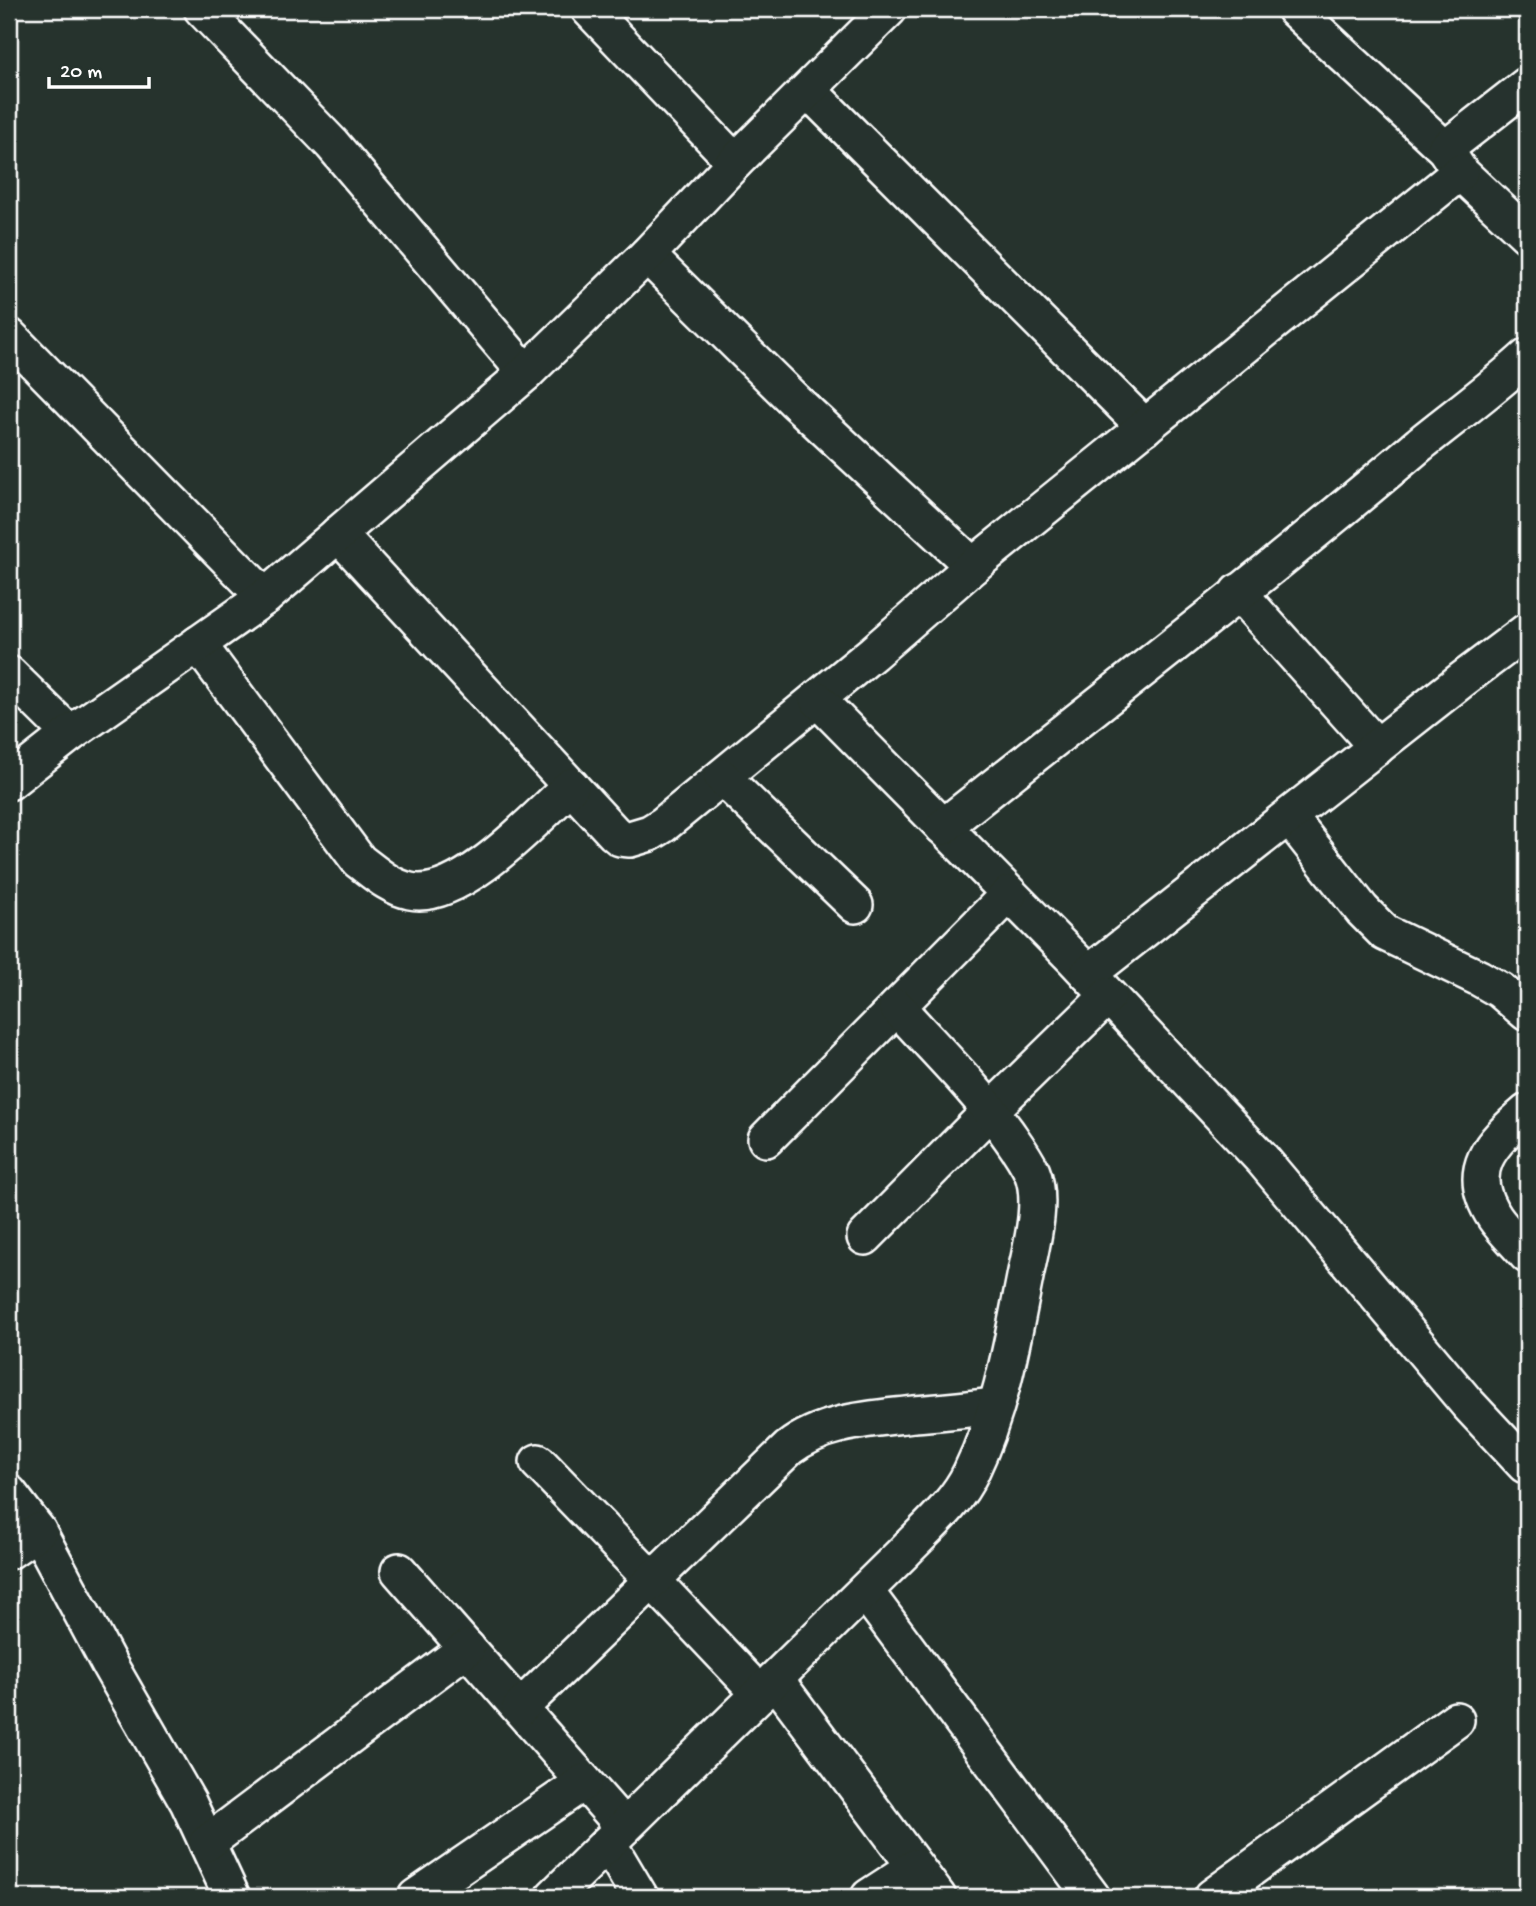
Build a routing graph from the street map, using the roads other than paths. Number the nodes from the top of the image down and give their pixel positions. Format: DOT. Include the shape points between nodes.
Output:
graph roads {
  1 [pos="202,9"];
  2 [pos="589,9"];
  3 [pos="889,9"];
  4 [pos="1317,16"];
  5 [pos="1527,85"];
  6 [pos="808,90"];
  7 [pos="1453,160"];
  8 [pos="735,162"];
  9 [pos="1527,235"];
  10 [pos="647,254"];
  11 [pos="9,336"];
  12 [pos="1527,357"];
  13 [pos="526,373"];
  14 [pos="1145,426"];
  15 [pos="338,534"];
  16 [pos="973,566"];
  17 [pos="1238,592"];
  18 [pos="265,597"];
  19 [pos="1527,631"];
  20 [pos="198,644"];
  21 [pos="9,674"];
  22 [pos="817,699"];
  23 [pos="70,734"];
  24 [pos="1377,747"];
  25 [pos="722,777"];
  26 [pos="9,782"];
  27 [pos="571,786"];
  28 [pos="1289,817"];
  29 [pos="943,827"];
  30 [pos="1009,894"];
  31 [pos="855,905"];
  32 [pos="1098,985"];
  33 [pos="898,1007"];
  34 [pos="1527,1013"];
  35 [pos="991,1110"];
  36 [pos="1527,1112"];
  37 [pos="766,1139"];
  38 [pos="865,1237"];
  39 [pos="1527,1255"];
  40 [pos="995,1406"];
  41 [pos="538,1462"];
  42 [pos="1525,1465"];
  43 [pos="9,1493"];
  44 [pos="37,1531"];
  45 [pos="9,1551"];
  46 [pos="399,1571"];
  47 [pos="652,1580"];
  48 [pos="865,1591"];
  49 [pos="467,1648"];
  50 [pos="767,1687"];
  51 [pos="520,1708"];
  52 [pos="1456,1720"];
  53 [pos="584,1782"];
  54 [pos="616,1835"];
  55 [pos="207,1843"];
  56 [pos="915,1867"];
  57 [pos="232,1897"];
  58 [pos="416,1897"];
  59 [pos="553,1897"];
  60 [pos="640,1897"];
  61 [pos="869,1897"];
  62 [pos="938,1897"];
  63 [pos="1092,1897"];
  64 [pos="1212,1897"];
  1 -- 13 [label="street" via="332,144"];
  2 -- 8 [label="street"];
  3 -- 6 [label="street"];
  4 -- 7 [label="street"];
  5 -- 7 [label="street"];
  6 -- 8 [label="street"];
  6 -- 14 [label="street"];
  7 -- 9 [label="street"];
  7 -- 14 [label="street"];
  8 -- 10 [label="street"];
  10 -- 13 [label="street"];
  10 -- 16 [label="street" via="794,400"];
  11 -- 18 [label="street"];
  12 -- 17 [label="street"];
  13 -- 15 [label="street"];
  14 -- 16 [label="street"];
  15 -- 18 [label="street"];
  15 -- 27 [label="street"];
  16 -- 22 [label="street"];
  17 -- 24 [label="street"];
  17 -- 29 [label="street"];
  18 -- 20 [label="street"];
  19 -- 24 [label="street"];
  20 -- 23 [label="street"];
  20 -- 27 [label="street" via="359,861 382,879 412,892 456,883 493,858"];
  21 -- 23 [label="street"];
  22 -- 25 [label="street"];
  22 -- 29 [label="street"];
  23 -- 26 [label="street"];
  24 -- 28 [label="street"];
  25 -- 27 [label="street" via="663,825 630,839 620,838"];
  25 -- 31 [label="street"];
  28 -- 32 [label="street"];
  28 -- 34 [label="street" via="1385,933 1479,978"];
  29 -- 30 [label="street"];
  30 -- 32 [label="street"];
  30 -- 33 [label="street"];
  32 -- 35 [label="street"];
  32 -- 42 [label="street" via="1262,1159 1467,1403"];
  33 -- 35 [label="street"];
  33 -- 37 [label="street"];
  35 -- 38 [label="street"];
  35 -- 40 [label="street" via="1025,1158 1037,1186 1029,1257"];
  36 -- 39 [label="street" via="1493,1144 1482,1166 1481,1190 1495,1218"];
  40 -- 47 [label="street" via="865,1419 801,1439"];
  40 -- 48 [label="street" via="971,1472 956,1497"];
  41 -- 47 [label="street"];
  43 -- 44 [label="street"];
  44 -- 45 [label="street"];
  44 -- 55 [label="street"];
  46 -- 49 [label="street"];
  47 -- 50 [label="street"];
  47 -- 51 [label="street"];
  48 -- 50 [label="street"];
  48 -- 63 [label="street"];
  49 -- 51 [label="street"];
  49 -- 55 [label="street"];
  50 -- 54 [label="street"];
  50 -- 56 [label="street"];
  51 -- 53 [label="street"];
  52 -- 64 [label="street"];
  53 -- 54 [label="street"];
  53 -- 58 [label="street"];
  54 -- 59 [label="street"];
  54 -- 60 [label="street"];
  55 -- 57 [label="street"];
  56 -- 61 [label="street"];
  56 -- 62 [label="street"];
}
